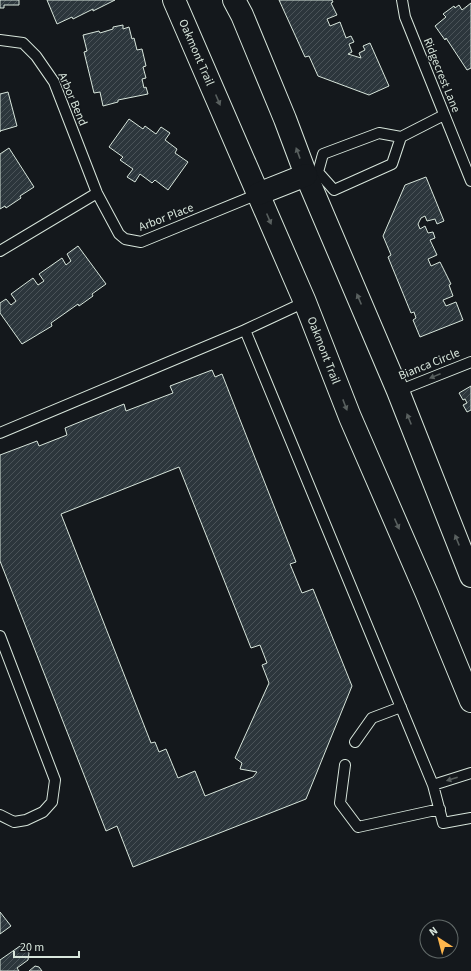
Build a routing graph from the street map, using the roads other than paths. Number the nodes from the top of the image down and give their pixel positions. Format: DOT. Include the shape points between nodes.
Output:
graph roads {
  1 [pos="174,0"];
  2 [pos="234,0"];
  3 [pos="402,0"];
  4 [pos="0,40"];
  5 [pos="444,115"];
  6 [pos="401,137"];
  7 [pos="312,173"];
  8 [pos="471,181"];
  9 [pos="97,193"];
  10 [pos="258,194"];
  11 [pos="0,251"];
  12 [pos="305,302"];
  13 [pos="245,330"];
  14 [pos="471,362"];
  15 [pos="398,392"];
  16 [pos="0,433"];
  17 [pos="471,576"];
  18 [pos="0,636"];
  19 [pos="471,702"];
  20 [pos="401,706"];
  21 [pos="355,742"];
  22 [pos="345,765"];
  23 [pos="471,773"];
  24 [pos="433,785"];
  25 [pos="440,809"];
  26 [pos="0,815"];
  27 [pos="471,818"];
  1 -- 10 [label="street, Oakmont Trail, one-way"];
  7 -- 2 [label="street, one-way" via="285,119"];
  3 -- 5 [label="lane, Ridgecrest Lane" via="405,17"];
  4 -- 9 [label="lane, Arbor Bend" via="23,43 36,56 54,82"];
  5 -- 6 [label="lane"];
  5 -- 8 [label="lane, Ridgecrest Lane"];
  6 -- 7 [label="lane" via="379,133 323,154"];
  6 -- 7 [label="lane" via="392,164 334,190"];
  7 -- 10 [label="street"];
  15 -- 7 [label="street, one-way"];
  9 -- 10 [label="lane, Arbor Place" via="119,234 126,239 141,242"];
  9 -- 11 [label="lane"];
  10 -- 12 [label="street, Oakmont Trail, one-way"];
  12 -- 13 [label="lane"];
  12 -- 19 [label="street, Oakmont Trail, one-way" via="350,417"];
  13 -- 16 [label="lane"];
  13 -- 20 [label="lane"];
  14 -- 15 [label="lane, Bianca Circle, one-way"];
  17 -- 15 [label="street, one-way"];
  18 -- 26 [label="lane" via="55,780 52,802 43,812 26,820 14,822"];
  20 -- 21 [label="lane" via="372,718"];
  20 -- 24 [label="lane"];
  22 -- 25 [label="lane" via="340,803 358,827"];
  23 -- 24 [label="lane, one-way"];
  24 -- 25 [label="lane"];
  25 -- 27 [label="lane" via="443,822"];
}
